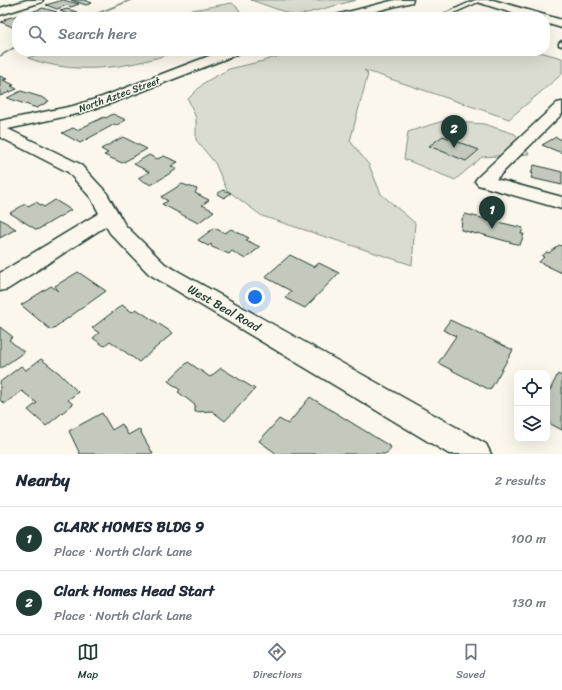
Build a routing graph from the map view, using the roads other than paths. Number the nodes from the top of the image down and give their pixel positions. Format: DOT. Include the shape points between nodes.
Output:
graph roads {
  1 [pos="38,0"];
  2 [pos="408,0"];
  3 [pos="481,0"];
  4 [pos="0,12"];
  5 [pos="360,12"];
  6 [pos="452,12"];
  7 [pos="521,12"];
  8 [pos="550,20"];
  9 [pos="562,24"];
  10 [pos="221,56"];
  11 [pos="562,106"];
  12 [pos="0,126"];
  13 [pos="0,131"];
  14 [pos="562,203"];
  15 [pos="110,215"];
  16 [pos="0,283"];
  17 [pos="476,454"];
  1 -- 4 [label="street"];
  2 -- 5 [label="street"];
  3 -- 6 [label="lane"];
  3 -- 7 [label="street"];
  8 -- 9 [label="street"];
  10 -- 12 [label="street, North Aztec Street" via="76,110"];
  11 -- 14 [label="street" via="484,181"];
  13 -- 15 [label="street, West Beal Road" via="74,168 99,196"];
  15 -- 16 [label="street"];
  15 -- 17 [label="street, West Beal Road" via="117,229 157,269"];
}
